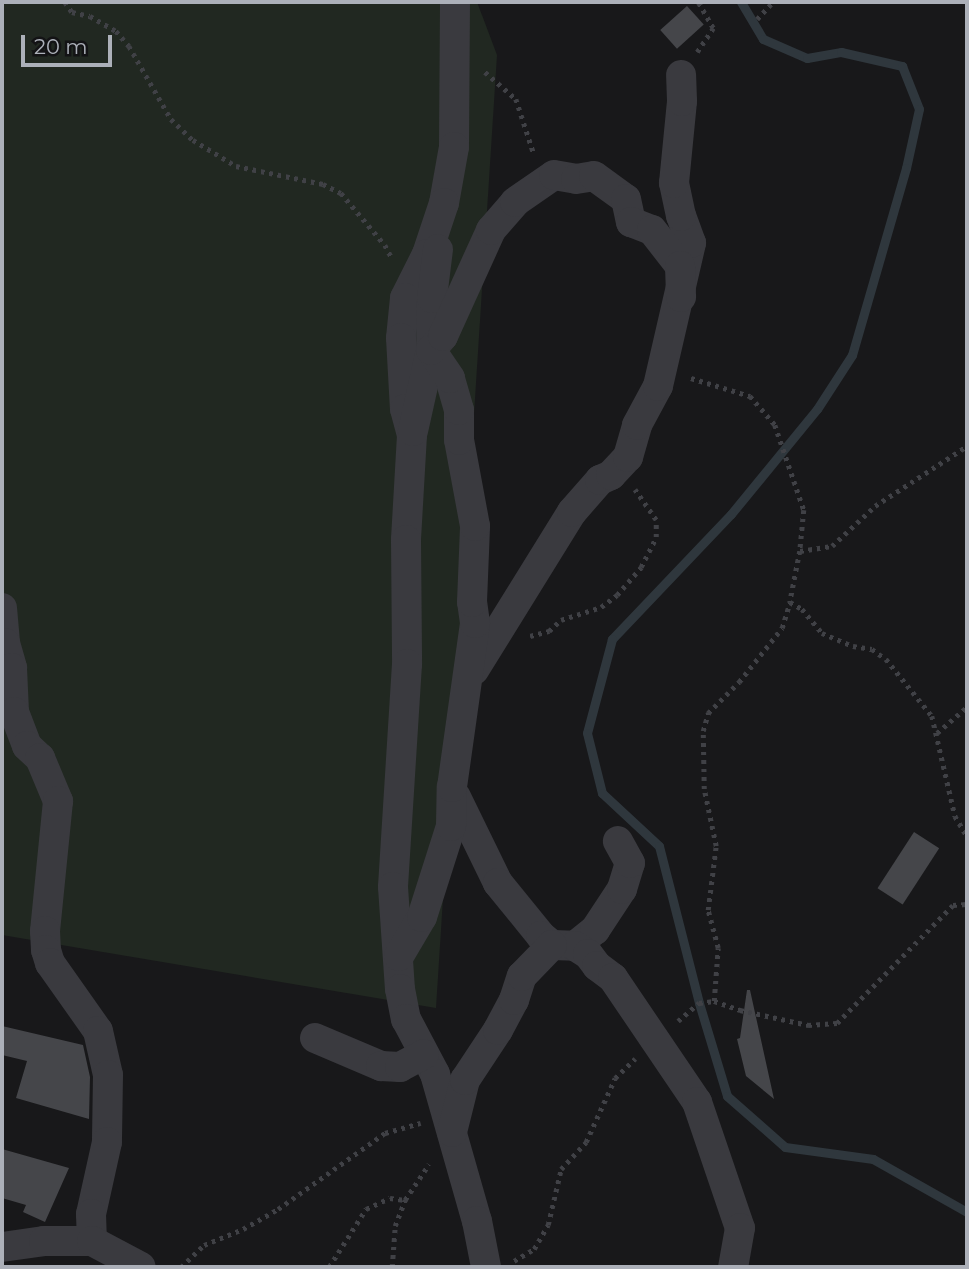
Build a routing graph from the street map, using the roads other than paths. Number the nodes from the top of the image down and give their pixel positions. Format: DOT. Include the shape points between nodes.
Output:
graph roads {
  1 [pos="455,2"];
  2 [pos="681,75"];
  3 [pos="444,204"];
  4 [pos="681,297"];
  5 [pos="431,351"];
  6 [pos="412,435"];
  7 [pos="2,608"];
  8 [pos="467,682"];
  9 [pos="452,787"];
  10 [pos="618,841"];
  11 [pos="563,945"];
  12 [pos="399,956"];
  13 [pos="314,1038"];
  14 [pos="424,1054"];
  15 [pos="448,1123"];
  16 [pos="92,1241"];
  17 [pos="2,1249"];
  18 [pos="141,1267"];
  19 [pos="486,1267"];
  20 [pos="733,1267"];
  1 -- 3 [label="street" via="454,147"];
  2 -- 4 [label="street" via="674,183 691,243"];
  3 -- 5 [label="street" via="432,298"];
  3 -- 6 [label="street" via="405,298 401,368 404,409"];
  4 -- 5 [label="street" via="680,266 652,230 631,222 626,199 594,176 554,175 514,202 491,230 443,336"];
  4 -- 8 [label="street" via="658,386 637,425 628,457 572,512"];
  5 -- 6 [label="street"];
  5 -- 8 [label="street" via="450,378 459,410 459,440 475,526 475,623"];
  6 -- 12 [label="street" via="406,540 407,664 393,887"];
  7 -- 16 [label="street" via="12,668 13,712 58,801 46,950 50,963 98,1031 108,1075 107,1142 91,1214"];
  8 -- 9 [label="street"];
  9 -- 11 [label="street" via="498,883 541,936"];
  9 -- 12 [label="street" via="452,827 443,860 422,917"];
  10 -- 11 [label="street" via="630,863 622,889 595,930"];
  11 -- 15 [label="street" via="522,976 503,1020 465,1080"];
  11 -- 20 [label="street" via="587,954 613,978 697,1102 740,1228"];
  12 -- 14 [label="street" via="406,1019"];
  13 -- 14 [label="street" via="381,1066 400,1067"];
  14 -- 15 [label="street" via="435,1074"];
  15 -- 19 [label="street"];
  16 -- 17 [label="street" via="44,1241"];
  16 -- 18 [label="street"];
}
